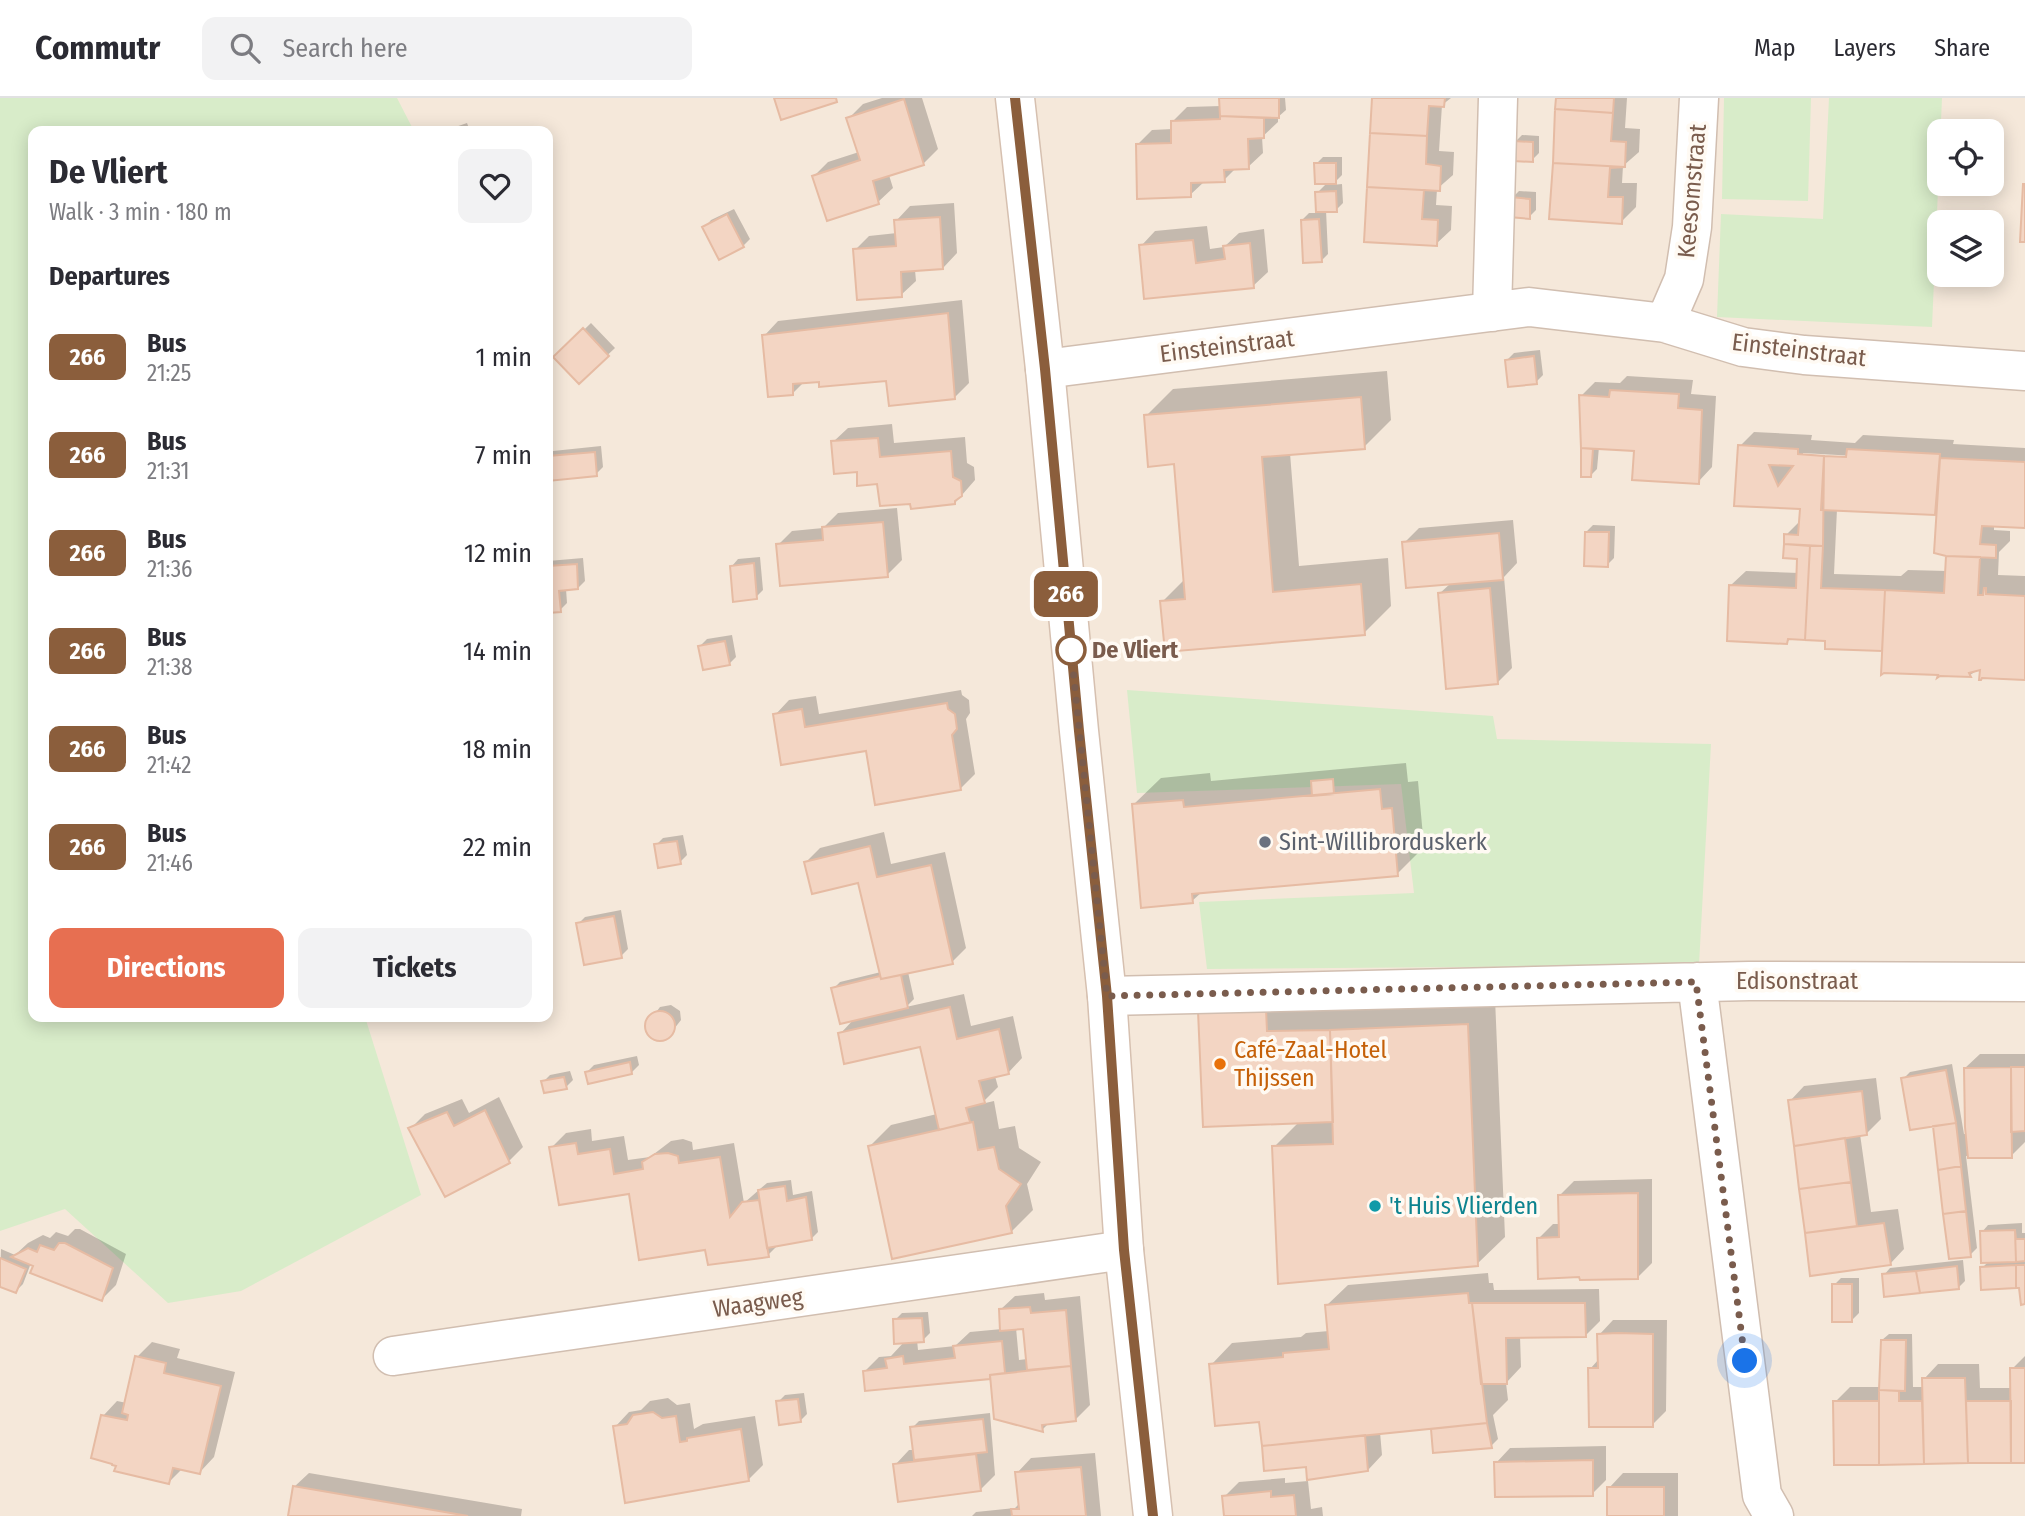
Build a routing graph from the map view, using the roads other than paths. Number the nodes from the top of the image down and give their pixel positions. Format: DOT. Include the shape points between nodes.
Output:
graph roads {
  1 [pos="1015,98"];
  2 [pos="1498,98"];
  3 [pos="1699,98"];
  4 [pos="1492,312"];
  5 [pos="1665,323"];
  6 [pos="1045,369"];
  7 [pos="2025,371"];
  8 [pos="1696,982"];
  9 [pos="2025,982"];
  10 [pos="1107,996"];
  11 [pos="1124,1250"];
  12 [pos="393,1356"];
  13 [pos="1153,1516"];
  14 [pos="1774,1516"];
  1 -- 6 [label="street"];
  2 -- 4 [label="street"];
  3 -- 5 [label="street, Keesomstraat" via="1692,228 1684,279"];
  4 -- 5 [label="street, Einsteinstraat" via="1529,307"];
  4 -- 6 [label="street, Einsteinstraat"];
  5 -- 7 [label="street, Einsteinstraat" via="1743,347"];
  6 -- 10 [label="street"];
  8 -- 9 [label="street, Edisonstraat"];
  8 -- 10 [label="street, Edisonstraat"];
  8 -- 14 [label="street" via="1762,1495"];
  10 -- 11 [label="street"];
  11 -- 12 [label="street, Waagweg"];
  11 -- 13 [label="street"];
}
